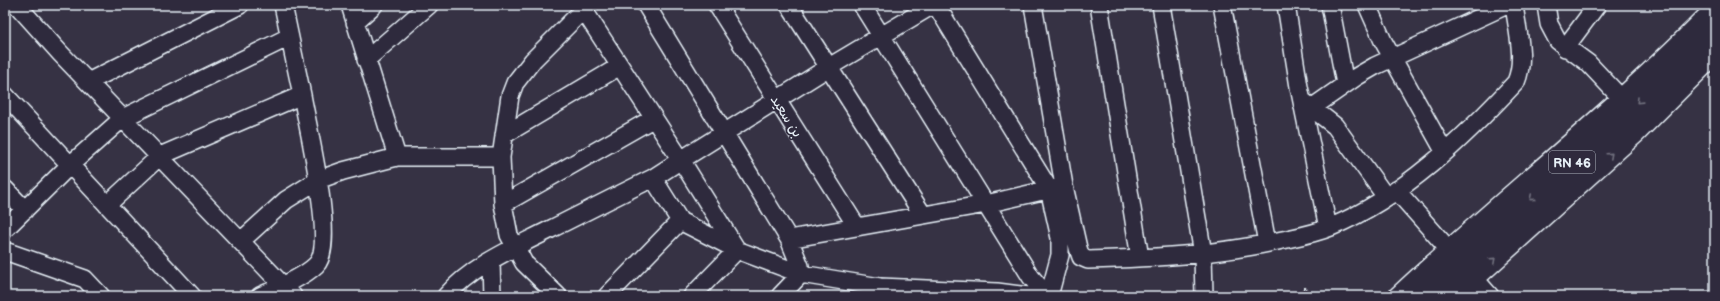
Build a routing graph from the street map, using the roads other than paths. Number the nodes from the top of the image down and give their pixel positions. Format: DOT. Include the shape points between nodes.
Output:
graph roads {
  1 [pos="18,5"];
  2 [pos="240,5"];
  3 [pos="283,5"];
  4 [pos="350,5"];
  5 [pos="374,5"];
  6 [pos="429,5"];
  7 [pos="646,5"];
  8 [pos="717,5"];
  9 [pos="789,5"];
  10 [pos="862,5"];
  11 [pos="934,5"];
  12 [pos="1032,5"];
  13 [pos="1099,5"];
  14 [pos="1161,5"];
  15 [pos="1222,5"];
  16 [pos="1286,5"];
  17 [pos="1330,5"];
  18 [pos="1367,5"];
  19 [pos="1507,5"];
  20 [pos="1514,5"];
  21 [pos="1546,5"];
  22 [pos="1597,5"];
  23 [pos="580,9"];
  24 [pos="1709,13"];
  25 [pos="355,22"];
  26 [pos="881,36"];
  27 [pos="290,37"];
  28 [pos="1565,48"];
  29 [pos="1715,52"];
  30 [pos="1392,57"];
  31 [pos="366,60"];
  32 [pos="620,66"];
  33 [pos="829,67"];
  34 [pos="88,82"];
  35 [pos="1345,84"];
  36 [pos="5,95"];
  37 [pos="302,95"];
  38 [pos="1621,98"];
  39 [pos="777,100"];
  40 [pos="1307,104"];
  41 [pos="123,118"];
  42 [pos="654,118"];
  43 [pos="725,132"];
  44 [pos="504,135"];
  45 [pos="1444,151"];
  46 [pos="160,156"];
  47 [pos="397,157"];
  48 [pos="501,157"];
  49 [pos="681,160"];
  50 [pos="70,165"];
  51 [pos="1545,175"];
  52 [pos="653,178"];
  53 [pos="318,180"];
  54 [pos="1056,187"];
  55 [pos="5,189"];
  56 [pos="1391,193"];
  57 [pos="503,204"];
  58 [pos="986,204"];
  59 [pos="107,205"];
  60 [pos="25,210"];
  61 [pos="923,215"];
  62 [pos="680,221"];
  63 [pos="858,227"];
  64 [pos="1328,228"];
  65 [pos="5,229"];
  66 [pos="789,239"];
  67 [pos="241,241"];
  68 [pos="1267,243"];
  69 [pos="515,247"];
  70 [pos="737,250"];
  71 [pos="5,251"];
  72 [pos="1203,254"];
  73 [pos="1140,258"];
  74 [pos="491,262"];
  75 [pos="1461,262"];
  76 [pos="801,274"];
  77 [pos="288,291"];
  78 [pos="876,292"];
  79 [pos="979,294"];
  80 [pos="101,296"];
  81 [pos="192,296"];
  82 [pos="260,296"];
  83 [pos="446,296"];
  84 [pos="492,296"];
  85 [pos="558,296"];
  86 [pos="607,296"];
  87 [pos="692,296"];
  88 [pos="780,296"];
  89 [pos="1029,296"];
  90 [pos="1048,296"];
  91 [pos="1204,296"];
  92 [pos="1397,296"];
  93 [pos="1424,296"];
  94 [pos="1453,296"];
  95 [pos="1490,296"];
  1 -- 34 [label="street"];
  2 -- 34 [label="street"];
  3 -- 27 [label="street"];
  4 -- 25 [label="street"];
  5 -- 25 [label="street"];
  6 -- 31 [label="street"];
  7 -- 43 [label="street"];
  8 -- 39 [label="street, بن سعيد"];
  9 -- 33 [label="street"];
  10 -- 26 [label="street"];
  11 -- 26 [label="street"];
  11 -- 54 [label="street"];
  12 -- 54 [label="street"];
  13 -- 73 [label="street"];
  14 -- 72 [label="street"];
  15 -- 68 [label="street"];
  16 -- 40 [label="street"];
  17 -- 35 [label="street"];
  18 -- 30 [label="street"];
  19 -- 30 [label="street"];
  20 -- 45 [label="street" via="1521,59 1516,82"];
  21 -- 28 [label="street" via="1549,24"];
  22 -- 28 [label="street"];
  23 -- 32 [label="street"];
  23 -- 44 [label="street" via="515,83 510,96"];
  24 -- 38 [label="street"];
  24 -- 51 [label="main road, RN 46, one-way" via="1622,118"];
  25 -- 31 [label="street"];
  26 -- 33 [label="street"];
  26 -- 58 [label="street"];
  27 -- 37 [label="street"];
  27 -- 41 [label="street"];
  28 -- 38 [label="street" via="1588,63"];
  75 -- 29 [label="main road, RN 46, one-way" via="1636,131"];
  30 -- 35 [label="street"];
  30 -- 45 [label="street"];
  31 -- 47 [label="street"];
  32 -- 42 [label="street"];
  32 -- 44 [label="street"];
  33 -- 39 [label="street"];
  33 -- 61 [label="street"];
  34 -- 41 [label="street"];
  35 -- 40 [label="street"];
  36 -- 50 [label="street"];
  37 -- 46 [label="street"];
  37 -- 53 [label="street"];
  38 -- 51 [label="street"];
  39 -- 43 [label="street"];
  39 -- 63 [label="street, بن سعيد"];
  40 -- 56 [label="street" via="1335,126"];
  40 -- 64 [label="street"];
  41 -- 46 [label="street"];
  41 -- 50 [label="street"];
  42 -- 49 [label="street"];
  42 -- 57 [label="street"];
  43 -- 49 [label="street"];
  43 -- 66 [label="street"];
  44 -- 48 [label="street"];
  45 -- 56 [label="street" via="1422,171"];
  46 -- 59 [label="street"];
  46 -- 67 [label="street"];
  47 -- 48 [label="street"];
  47 -- 53 [label="street"];
  48 -- 57 [label="street"];
  49 -- 52 [label="street"];
  49 -- 70 [label="street"];
  50 -- 59 [label="street"];
  50 -- 60 [label="street"];
  51 -- 75 [label="main road, RN 46"];
  52 -- 62 [label="street"];
  52 -- 69 [label="street"];
  53 -- 67 [label="street" via="286,200"];
  53 -- 77 [label="street" via="322,210 322,257"];
  54 -- 58 [label="street"];
  54 -- 73 [label="street" via="1081,257 1088,260"];
  54 -- 90 [label="street" via="1060,255"];
  55 -- 60 [label="street"];
  56 -- 64 [label="street"];
  56 -- 75 [label="street"];
  57 -- 69 [label="street" via="506,224"];
  58 -- 61 [label="street"];
  58 -- 90 [label="street" via="1031,277"];
  59 -- 81 [label="street"];
  60 -- 65 [label="street"];
  61 -- 63 [label="street"];
  62 -- 70 [label="street"];
  62 -- 86 [label="street"];
  63 -- 66 [label="street"];
  64 -- 68 [label="street"];
  66 -- 76 [label="street"];
  67 -- 77 [label="street"];
  68 -- 72 [label="street"];
  69 -- 74 [label="street"];
  69 -- 85 [label="street" via="524,263"];
  70 -- 76 [label="street"];
  70 -- 87 [label="street"];
  71 -- 80 [label="street" via="85,279"];
  72 -- 73 [label="street"];
  72 -- 91 [label="street"];
  74 -- 83 [label="street" via="474,270"];
  74 -- 84 [label="street"];
  75 -- 92 [label="street"];
  75 -- 93 [label="main road, RN 46"];
  75 -- 94 [label="main road, RN 46"];
  75 -- 95 [label="street"];
  76 -- 78 [label="street"];
  76 -- 88 [label="street"];
  77 -- 82 [label="street"];
  78 -- 79 [label="street"];
  79 -- 89 [label="street" via="997,292"];
}
